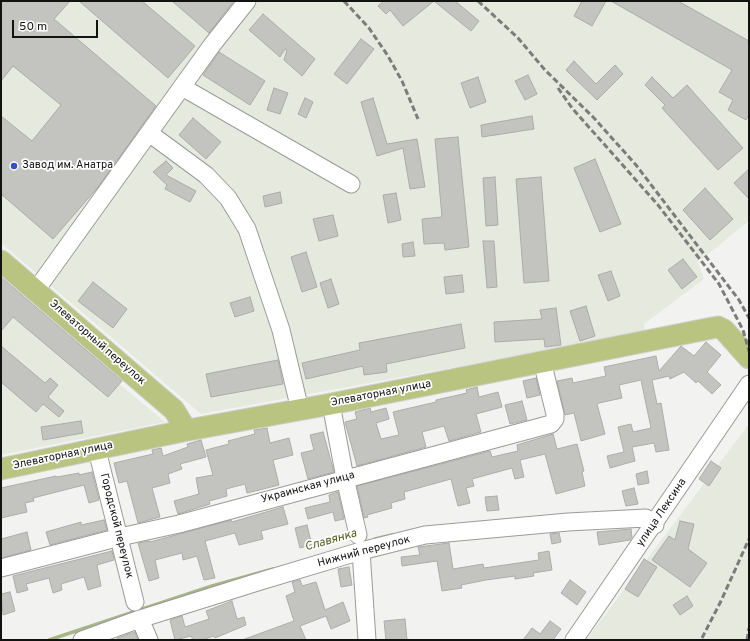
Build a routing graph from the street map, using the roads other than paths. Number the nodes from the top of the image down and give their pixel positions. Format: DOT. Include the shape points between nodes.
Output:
graph roads {
  1 [pos="247,1"];
  2 [pos="182,87"];
  3 [pos="149,133"];
  4 [pos="351,184"];
  5 [pos="1,261"];
  6 [pos="36,290"];
  7 [pos="749,358"];
  8 [pos="542,361"];
  9 [pos="749,384"];
  10 [pos="331,404"];
  11 [pos="300,410"];
  12 [pos="184,431"];
  13 [pos="97,450"];
  14 [pos="1,469"];
  15 [pos="345,478"];
  16 [pos="654,524"];
  17 [pos="120,537"];
  18 [pos="359,543"];
  19 [pos="1,568"];
  20 [pos="135,602"];
  21 [pos="140,619"];
  22 [pos="365,639"];
  23 [pos="82,640"];
  24 [pos="149,640"];
  25 [pos="574,640"];
  1 -- 2 [label="street"];
  2 -- 3 [label="street"];
  2 -- 4 [label="street"];
  3 -- 6 [label="street"];
  3 -- 11 [label="street" via="206,175 228,198 247,229 281,330"];
  5 -- 6 [label="main road, Элеваторный переулок"];
  6 -- 12 [label="main road, Элеваторный переулок" via="174,410 182,422"];
  7 -- 8 [label="main road, Элеваторная улица" via="724,330 718,327"];
  8 -- 10 [label="main road, Элеваторная улица"];
  8 -- 15 [label="street, Украинская улица" via="555,414 551,424"];
  9 -- 16 [label="street, улица Лексина"];
  10 -- 11 [label="main road, Элеваторная улица"];
  10 -- 15 [label="street"];
  11 -- 12 [label="main road, Элеваторная улица"];
  12 -- 13 [label="main road, Элеваторная улица"];
  13 -- 14 [label="main road, Элеваторная улица"];
  13 -- 17 [label="street, Городской переулок"];
  15 -- 17 [label="street, Украинская улица" via="179,524"];
  15 -- 18 [label="street"];
  16 -- 18 [label="street, Нижний переулок" via="646,518 568,522"];
  16 -- 25 [label="street, улица Лексина"];
  17 -- 19 [label="street, Украинская улица"];
  17 -- 20 [label="street, Городской переулок"];
  18 -- 21 [label="street, Нижний переулок"];
  18 -- 22 [label="street"];
  21 -- 23 [label="street, Нижний переулок"];
  21 -- 24 [label="street"];
}
